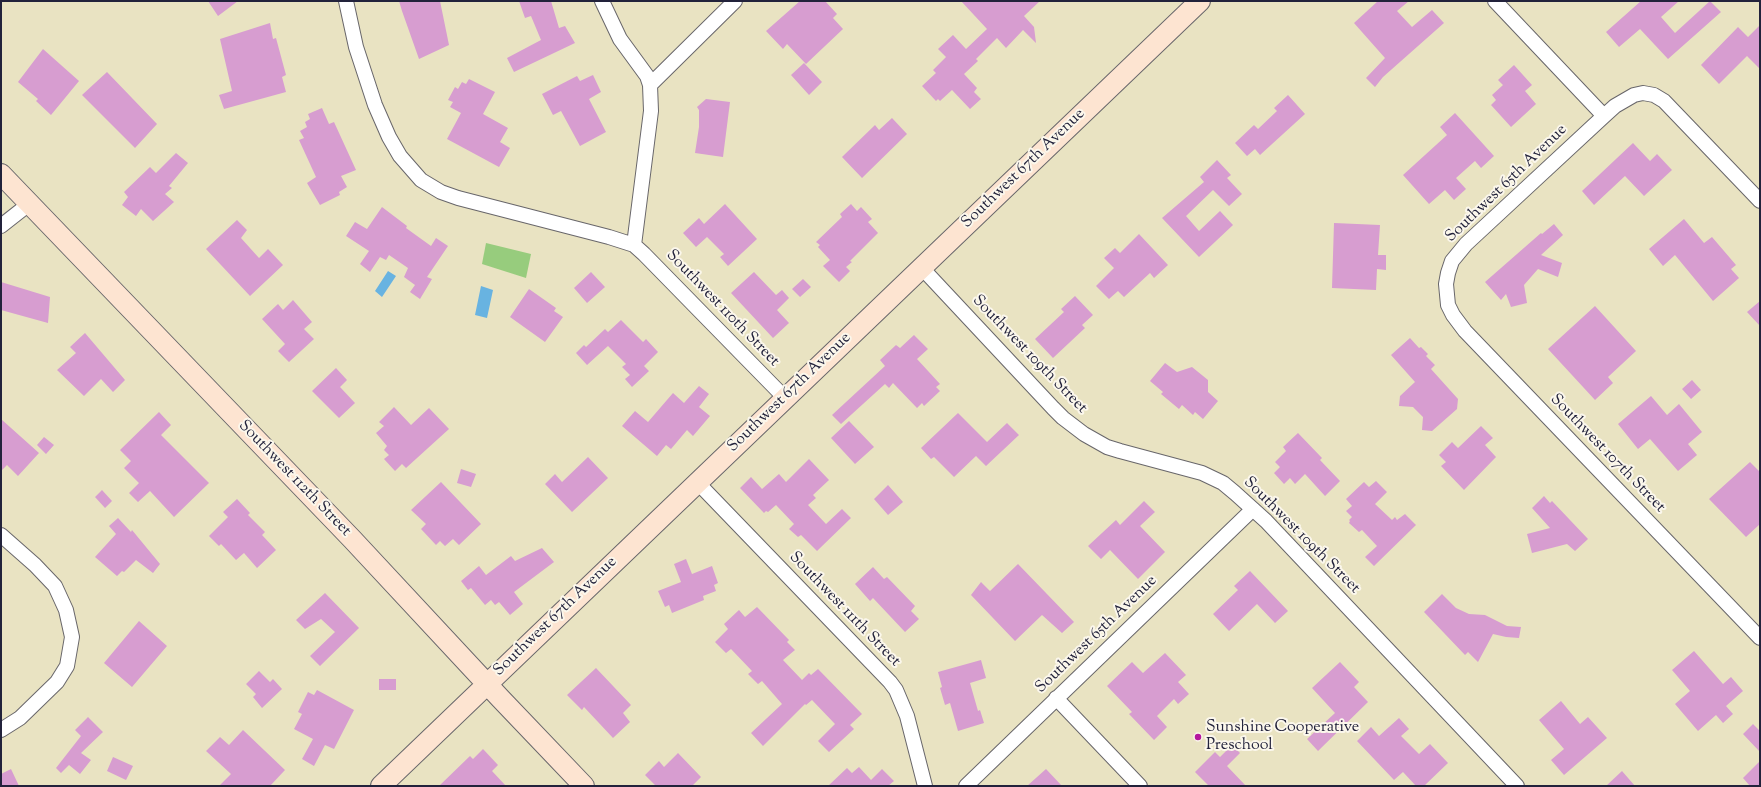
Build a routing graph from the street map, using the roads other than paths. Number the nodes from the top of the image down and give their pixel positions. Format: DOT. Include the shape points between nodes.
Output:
graph roads {
  1 [pos="346,1"];
  2 [pos="602,1"];
  3 [pos="735,1"];
  4 [pos="1200,1"];
  5 [pos="1495,1"];
  6 [pos="650,85"];
  7 [pos="1604,116"];
  8 [pos="1,174"];
  9 [pos="1760,201"];
  10 [pos="29,204"];
  11 [pos="1,226"];
  12 [pos="634,245"];
  13 [pos="921,267"];
  14 [pos="1446,284"];
  15 [pos="785,398"];
  16 [pos="697,482"];
  17 [pos="1253,509"];
  18 [pos="1,535"];
  19 [pos="1760,638"];
  20 [pos="486,683"];
  21 [pos="1056,698"];
  22 [pos="1,730"];
  23 [pos="380,786"];
  24 [pos="584,786"];
  25 [pos="925,786"];
  26 [pos="966,786"];
  27 [pos="1140,786"];
  28 [pos="1517,786"];
  1 -- 12 [label="street" via="356,47 375,105 394,147 412,172 429,186 458,198"];
  2 -- 6 [label="street" via="620,38 647,76"];
  3 -- 6 [label="street"];
  4 -- 13 [label="main road, Southwest 67th Avenue"];
  5 -- 7 [label="street"];
  6 -- 12 [label="street" via="651,111"];
  7 -- 9 [label="street, Southwest 65th Avenue" via="1634,95 1654,95 1675,111"];
  7 -- 14 [label="street, Southwest 65th Avenue" via="1466,244 1452,261"];
  8 -- 10 [label="main road, Southwest 112th Street"];
  10 -- 11 [label="street"];
  10 -- 20 [label="main road, Southwest 112th Street"];
  12 -- 15 [label="street, Southwest 110th Street"];
  13 -- 15 [label="main road, Southwest 67th Avenue"];
  13 -- 17 [label="street, Southwest 109th Street" via="1053,408 1074,426 1107,447 1170,463 1223,483"];
  14 -- 19 [label="street, Southwest 107th Street" via="1448,305 1465,331"];
  15 -- 16 [label="main road, Southwest 67th Avenue"];
  16 -- 20 [label="main road, Southwest 67th Avenue"];
  16 -- 25 [label="street, Southwest 111th Street" via="896,690 907,716"];
  17 -- 21 [label="street, Southwest 65th Avenue"];
  17 -- 28 [label="street, Southwest 109th Street"];
  18 -- 22 [label="street" via="55,586 72,637 70,656 57,682 20,718"];
  20 -- 23 [label="main road, Southwest 67th Avenue"];
  20 -- 24 [label="main road, Southwest 112th Street"];
  21 -- 26 [label="street, Southwest 65th Avenue"];
  21 -- 27 [label="street"];
}
